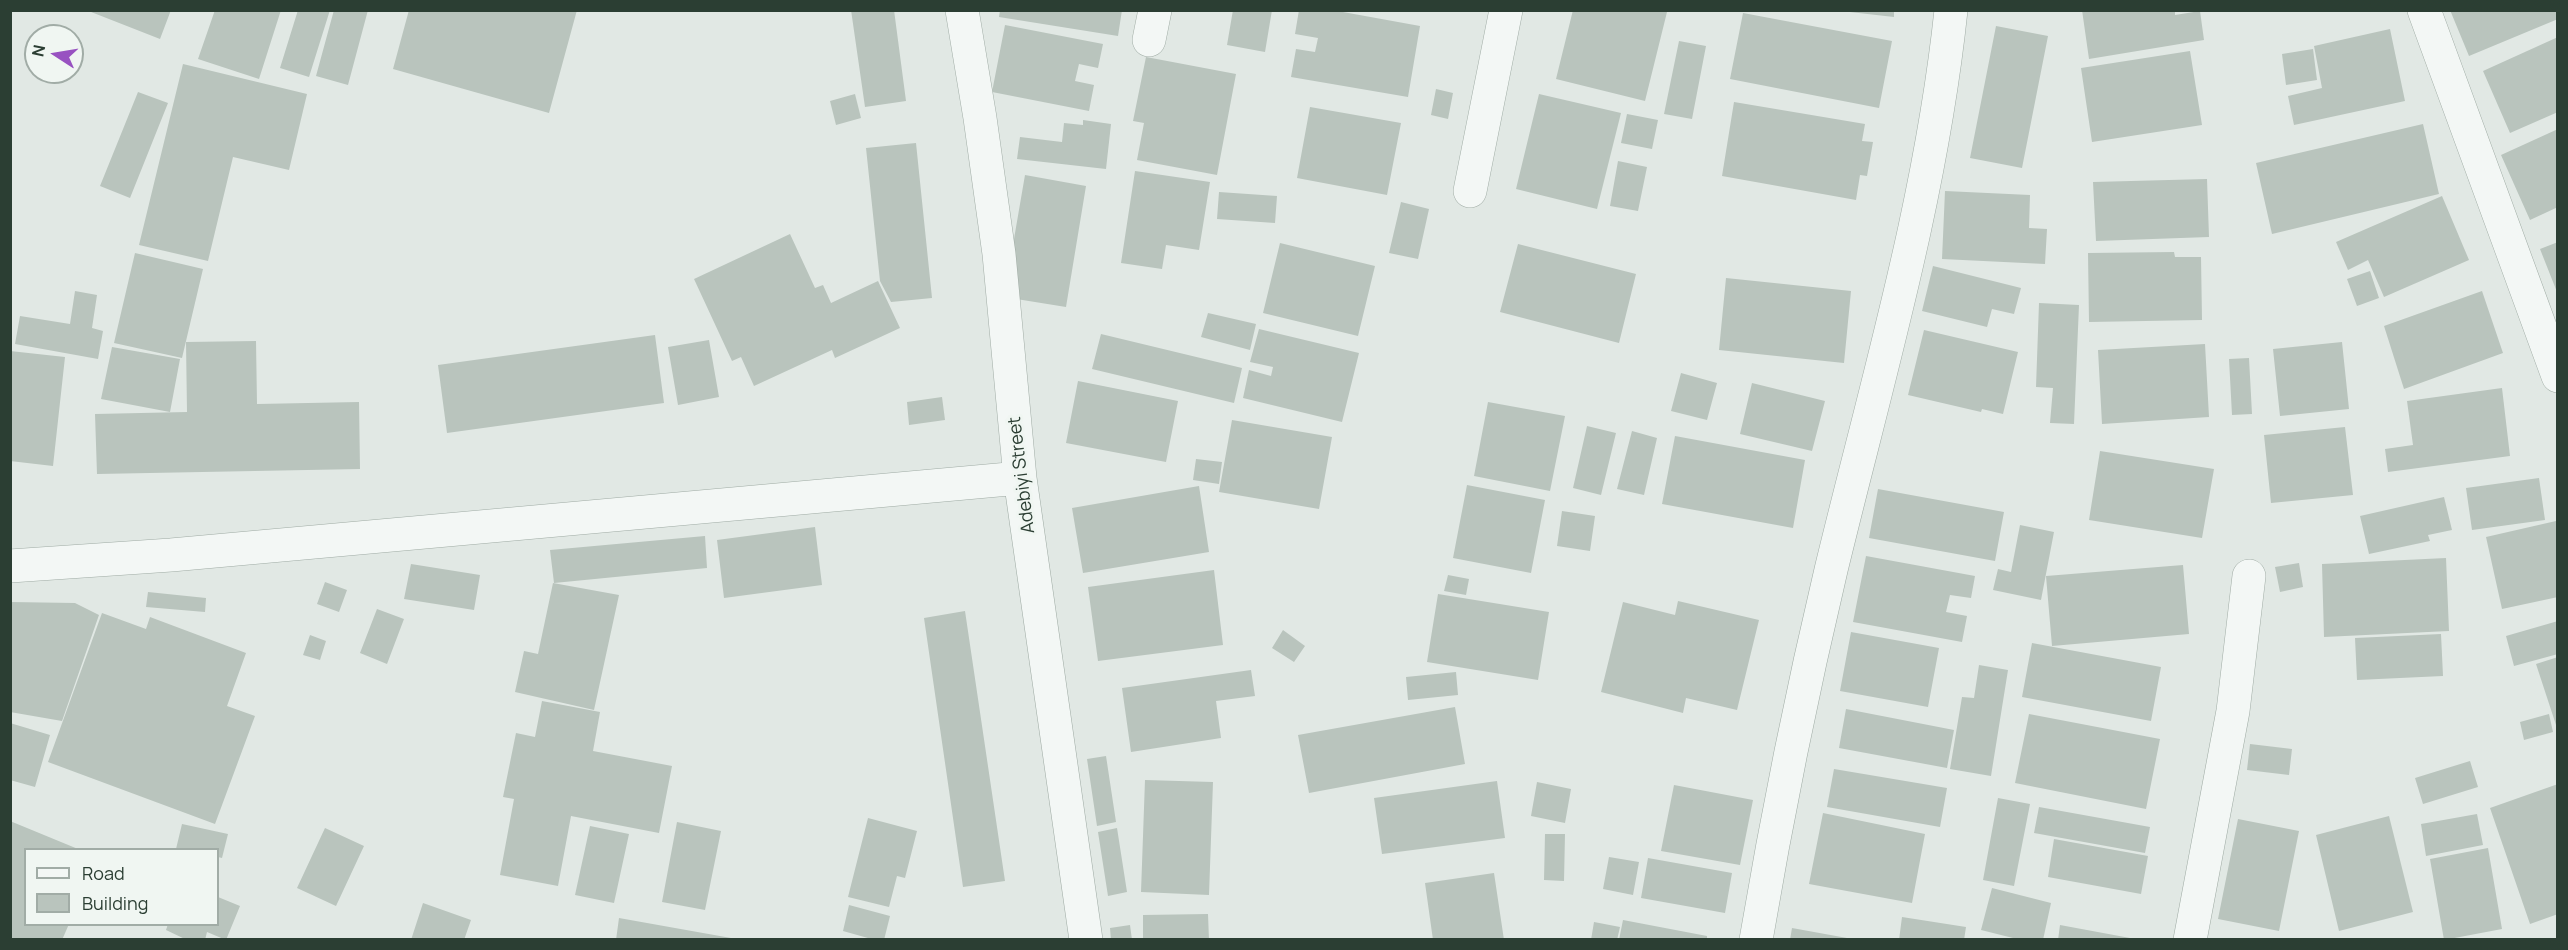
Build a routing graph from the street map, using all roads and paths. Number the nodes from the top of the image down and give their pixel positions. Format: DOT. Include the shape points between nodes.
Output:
graph roads {
  1 [pos="962,10"];
  2 [pos="1506,10"];
  3 [pos="1952,10"];
  4 [pos="2424,10"];
  5 [pos="1470,191"];
  6 [pos="2558,376"];
  7 [pos="1020,478"];
  8 [pos="10,566"];
  9 [pos="2249,576"];
  10 [pos="1086,939"];
  11 [pos="1756,939"];
  12 [pos="2190,939"];
  1 -- 7 [label="street, Adebiyi Street" via="999,254"];
  2 -- 5 [label="street"];
  3 -- 11 [label="street" via="1923,194 1831,571 1772,843"];
  4 -- 6 [label="street"];
  7 -- 8 [label="street" via="171,555"];
  7 -- 10 [label="street, Adebiyi Street"];
  9 -- 12 [label="street" via="2233,711"];
}
